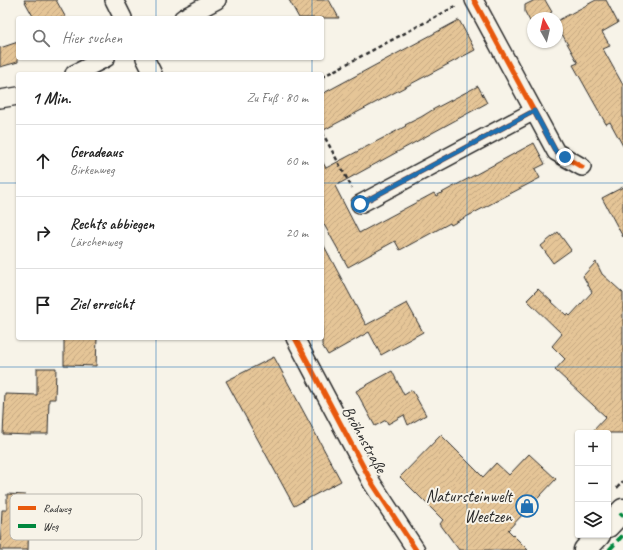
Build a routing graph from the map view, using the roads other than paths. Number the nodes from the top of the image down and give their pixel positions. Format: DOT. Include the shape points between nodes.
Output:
graph roads {
  1 [pos="114,0"];
  2 [pos="217,0"];
  3 [pos="474,0"];
  4 [pos="122,16"];
  5 [pos="187,16"];
  6 [pos="102,60"];
  7 [pos="146,60"];
  8 [pos="78,72"];
  9 [pos="152,72"];
  10 [pos="16,96"];
  11 [pos="0,99"];
  12 [pos="534,111"];
  13 [pos="582,168"];
  14 [pos="360,204"];
  15 [pos="296,340"];
  16 [pos="623,510"];
  17 [pos="611,523"];
  18 [pos="596,538"];
  19 [pos="416,550"];
  20 [pos="585,550"];
  1 -- 4 [label="street"];
  2 -- 5 [label="street"];
  3 -- 12 [label="street"];
  6 -- 8 [label="street"];
  7 -- 9 [label="street"];
  10 -- 11 [label="street"];
  12 -- 13 [label="street" via="556,152"];
  12 -- 14 [label="street"];
  15 -- 19 [label="street, Bröhnstraße" via="372,483"];
  16 -- 17 [label="street"];
  18 -- 20 [label="street"];
}
